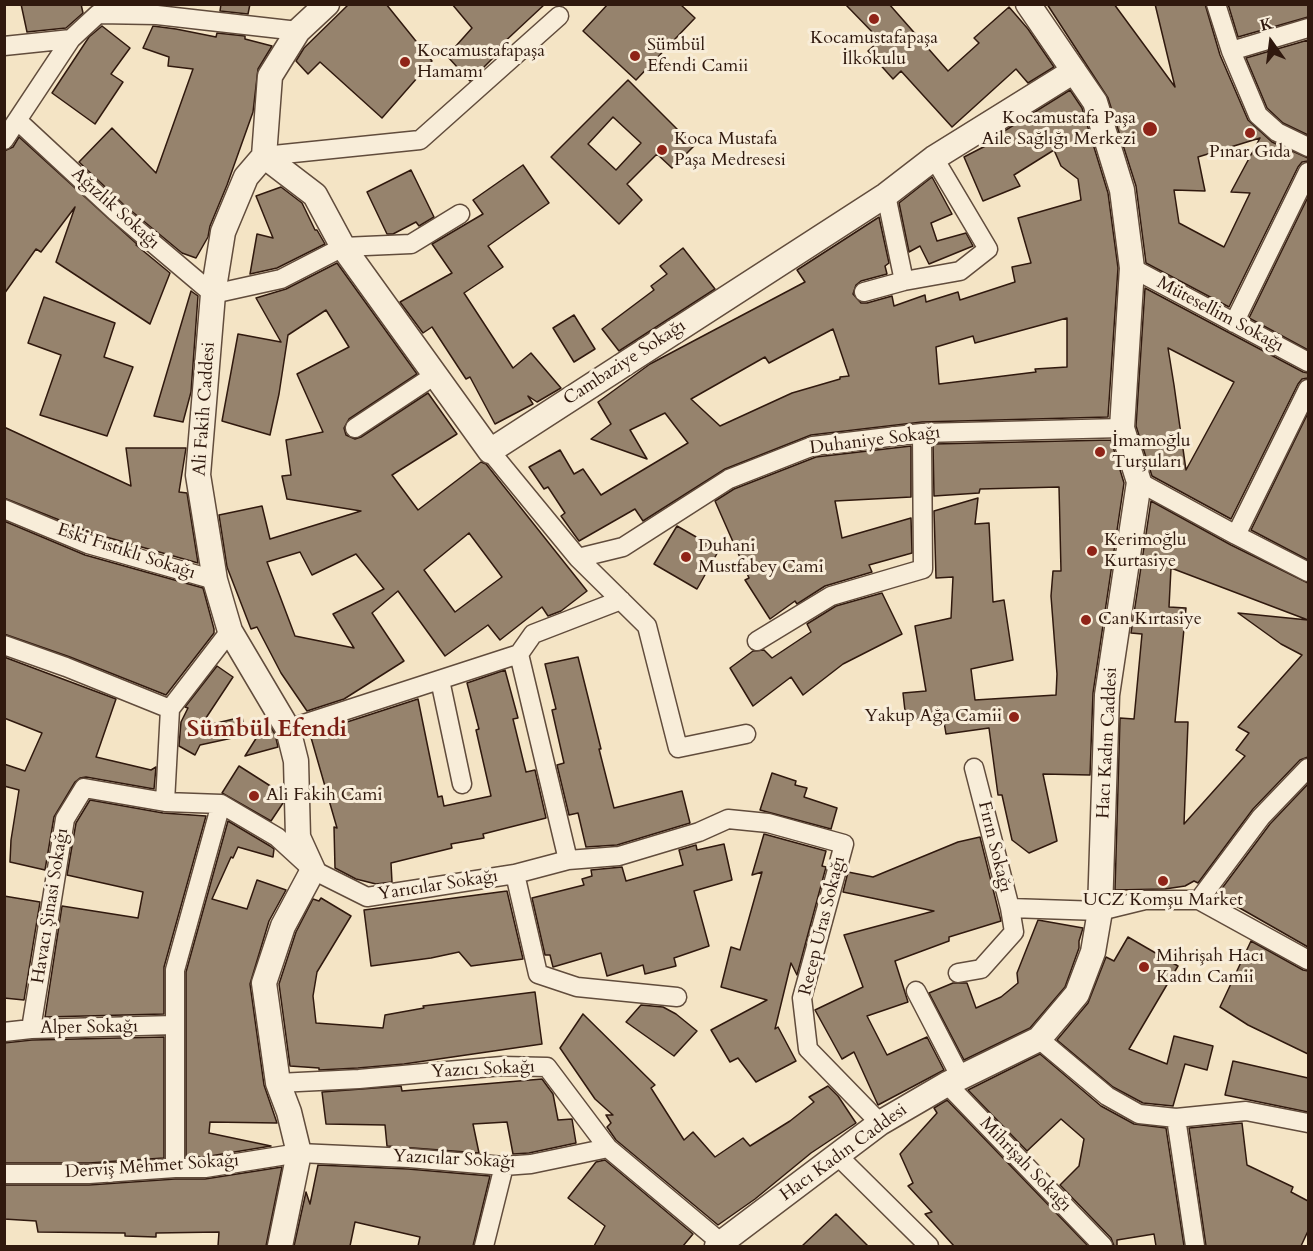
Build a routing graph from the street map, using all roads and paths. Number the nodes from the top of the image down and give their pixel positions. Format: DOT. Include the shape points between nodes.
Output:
graph roads {
  1 [pos="327,4"];
  2 [pos="1028,4"];
  3 [pos="1216,4"];
  4 [pos="96,9"];
  5 [pos="157,10"];
  6 [pos="559,16"];
  7 [pos="1308,28"];
  8 [pos="297,31"];
  9 [pos="71,39"];
  10 [pos="4,46"];
  11 [pos="1231,51"];
  12 [pos="1074,71"];
  13 [pos="18,121"];
  14 [pos="4,140"];
  15 [pos="1308,147"];
  16 [pos="264,156"];
  17 [pos="933,158"];
  18 [pos="1308,172"];
  19 [pos="886,195"];
  20 [pos="460,214"];
  21 [pos="343,246"];
  22 [pos="1132,268"];
  23 [pos="904,281"];
  24 [pos="864,292"];
  25 [pos="213,294"];
  26 [pos="1234,323"];
  27 [pos="1308,362"];
  28 [pos="435,375"];
  29 [pos="1308,389"];
  30 [pos="1122,428"];
  31 [pos="355,429"];
  32 [pos="922,433"];
  33 [pos="490,451"];
  34 [pos="1139,482"];
  35 [pos="4,509"];
  36 [pos="1236,535"];
  37 [pos="578,558"];
  38 [pos="1308,570"];
  39 [pos="215,580"];
  40 [pos="621,600"];
  41 [pos="230,631"];
  42 [pos="757,641"];
  43 [pos="4,645"];
  44 [pos="519,654"];
  45 [pos="440,680"];
  46 [pos="170,709"];
  47 [pos="288,729"];
  48 [pos="746,734"];
  49 [pos="974,768"];
  50 [pos="1308,768"];
  51 [pos="462,784"];
  52 [pos="165,802"];
  53 [pos="221,804"];
  54 [pos="844,844"];
  55 [pos="568,860"];
  56 [pos="313,870"];
  57 [pos="514,874"];
  58 [pos="1199,900"];
  59 [pos="1010,908"];
  60 [pos="1100,911"];
  61 [pos="1308,960"];
  62 [pos="958,972"];
  63 [pos="916,991"];
  64 [pos="677,997"];
  65 [pos="174,1025"];
  66 [pos="31,1029"];
  67 [pos="4,1032"];
  68 [pos="1039,1039"];
  69 [pos="954,1081"];
  70 [pos="278,1083"];
  71 [pos="1176,1118"];
  72 [pos="880,1123"];
  73 [pos="1308,1123"];
  74 [pos="608,1148"];
  75 [pos="299,1153"];
  76 [pos="837,1155"];
  77 [pos="504,1166"];
  78 [pos="175,1168"];
  79 [pos="4,1174"];
  80 [pos="721,1245"];
  81 [pos="280,1246"];
  82 [pos="484,1246"];
  83 [pos="929,1246"];
  84 [pos="1103,1246"];
  85 [pos="1195,1246"];
  1 -- 8 [label="street"];
  2 -- 12 [label="street, Hacı Kadın Caddesi"];
  3 -- 11 [label="street"];
  4 -- 5 [label="street"];
  4 -- 9 [label="street"];
  5 -- 8 [label="street"];
  6 -- 16 [label="street" via="420,140"];
  7 -- 11 [label="street"];
  8 -- 16 [label="street" via="270,76"];
  9 -- 10 [label="street"];
  9 -- 13 [label="street"];
  11 -- 15 [label="street" via="1258,115 1277,132"];
  12 -- 17 [label="street, Cambaziye Sokağı"];
  12 -- 22 [label="street, Hacı Kadın Caddesi" via="1095,102 1122,190"];
  13 -- 14 [label="street"];
  13 -- 25 [label="street, Ağızlık Sokağı" via="116,212"];
  16 -- 21 [label="street" via="315,195"];
  16 -- 25 [label="street, Ali Fakih Caddesi" via="246,177 223,232"];
  17 -- 19 [label="street, Cambaziye Sokağı"];
  17 -- 23 [label="street" via="988,249 960,271"];
  18 -- 26 [label="street"];
  19 -- 23 [label="street"];
  19 -- 33 [label="street, Cambaziye Sokağı"];
  20 -- 21 [label="street" via="411,244"];
  21 -- 25 [label="street" via="281,279"];
  21 -- 28 [label="street"];
  22 -- 26 [label="street, Mütesellim Sokağı"];
  22 -- 30 [label="street, Hacı Kadın Caddesi"];
  23 -- 24 [label="street"];
  25 -- 39 [label="street, Ali Fakih Caddesi" via="198,475"];
  26 -- 27 [label="street, Mütesellim Sokağı"];
  28 -- 31 [label="street"];
  28 -- 33 [label="street"];
  29 -- 36 [label="street"];
  30 -- 32 [label="street, Duhaniye Sokağı"];
  30 -- 34 [label="street, Hacı Kadın Caddesi"];
  32 -- 37 [label="street, Duhaniye Sokağı" via="813,446 729,479 623,547"];
  32 -- 42 [label="street" via="923,569 831,596"];
  33 -- 37 [label="street"];
  34 -- 36 [label="street"];
  34 -- 60 [label="street, Hacı Kadın Caddesi" via="1107,695"];
  35 -- 39 [label="street, Eski Fıstıklı Sokağı" via="88,544"];
  36 -- 38 [label="street"];
  37 -- 40 [label="street"];
  39 -- 41 [label="street, Ali Fakih Caddesi"];
  40 -- 44 [label="street" via="533,634"];
  40 -- 48 [label="street" via="646,626 678,748"];
  41 -- 46 [label="street"];
  41 -- 47 [label="street, Ali Fakih Caddesi"];
  43 -- 46 [label="street"];
  44 -- 45 [label="street"];
  44 -- 55 [label="street"];
  45 -- 47 [label="street"];
  45 -- 51 [label="street"];
  46 -- 52 [label="street"];
  47 -- 56 [label="street, Ali Fakih Caddesi" via="297,761 298,837"];
  49 -- 59 [label="street, Fırın Sokağı"];
  50 -- 58 [label="street" via="1261,817"];
  52 -- 53 [label="street, Havacı Şinasi Sokağı"];
  52 -- 66 [label="street, Havacı Şinasi Sokağı" via="84,788 65,819"];
  53 -- 56 [label="street, Havacı Şinasi Sokağı" via="277,837"];
  53 -- 65 [label="street" via="175,970"];
  54 -- 55 [label="street, Yarıcılar Sokağı" via="768,823 728,819 619,856"];
  54 -- 72 [label="street, Recep Uras Sokağı" via="802,998 808,1049"];
  55 -- 57 [label="street, Yarıcılar Sokağı"];
  56 -- 57 [label="street, Yarıcılar Sokağı" via="367,897"];
  56 -- 70 [label="street" via="284,926 264,983"];
  57 -- 64 [label="street" via="538,974 577,987"];
  58 -- 60 [label="street, Fırın Sokağı" via="1145,900"];
  58 -- 61 [label="street"];
  59 -- 60 [label="street, Fırın Sokağı"];
  59 -- 62 [label="street" via="1014,932 981,969"];
  60 -- 68 [label="street, Hacı Kadın Caddesi" via="1093,952 1077,994"];
  63 -- 69 [label="street, Mihrişah Sokağı"];
  65 -- 66 [label="street, Alper Sokağı"];
  65 -- 78 [label="street"];
  66 -- 67 [label="street, Alper Sokağı"];
  68 -- 69 [label="street, Hacı Kadın Caddesi"];
  68 -- 71 [label="street" via="1107,1096 1139,1114"];
  69 -- 72 [label="street, Hacı Kadın Caddesi"];
  69 -- 84 [label="street, Mihrişah Sokağı"];
  70 -- 74 [label="street, Yazıcı Sokağı" via="502,1066 547,1067"];
  70 -- 75 [label="street"];
  71 -- 73 [label="street" via="1246,1111"];
  71 -- 85 [label="street"];
  72 -- 76 [label="street, Hacı Kadın Caddesi"];
  74 -- 77 [label="street, Yazıcılar Sokağı"];
  74 -- 80 [label="street, Yazıcı Sokağı"];
  75 -- 77 [label="street, Yazıcılar Sokağı"];
  75 -- 78 [label="street, Derviş Mehmet Sokağı" via="205,1168"];
  75 -- 81 [label="street"];
  76 -- 80 [label="street, Hacı Kadın Caddesi"];
  76 -- 83 [label="street"];
  77 -- 82 [label="street"];
  78 -- 79 [label="street, Derviş Mehmet Sokağı"];
}
